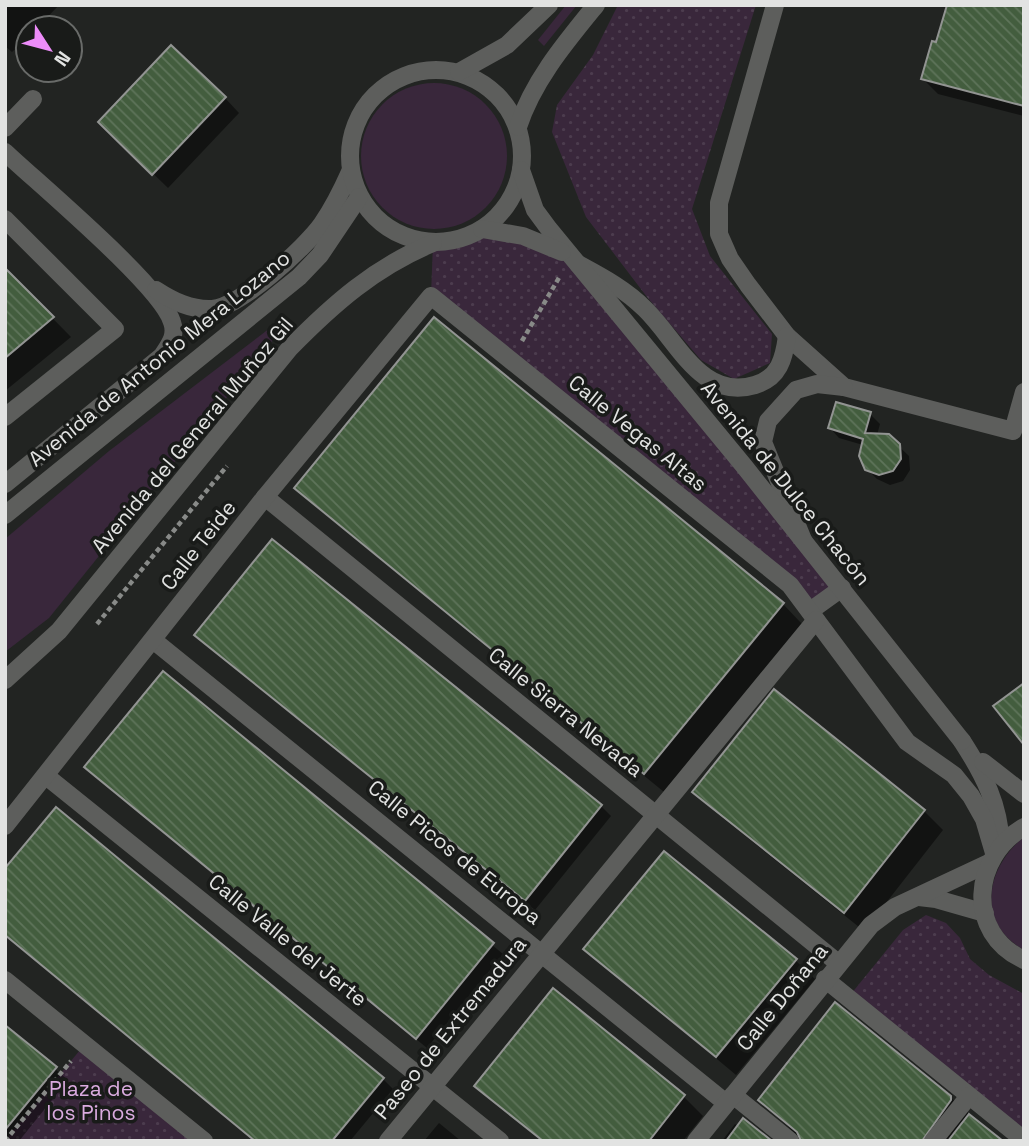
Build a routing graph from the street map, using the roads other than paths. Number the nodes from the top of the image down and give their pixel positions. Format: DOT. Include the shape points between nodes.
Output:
graph roads {
  1 [pos="549,5"];
  2 [pos="596,5"];
  3 [pos="775,5"];
  4 [pos="459,72"];
  5 [pos="33,99"];
  6 [pos="518,127"];
  7 [pos="5,128"];
  8 [pos="5,152"];
  9 [pos="521,170"];
  10 [pos="350,172"];
  11 [pos="359,197"];
  12 [pos="5,219"];
  13 [pos="482,229"];
  14 [pos="433,243"];
  15 [pos="574,260"];
  16 [pos="142,280"];
  17 [pos="431,296"];
  18 [pos="787,336"];
  19 [pos="844,387"];
  20 [pos="1024,392"];
  21 [pos="5,417"];
  22 [pos="1018,433"];
  23 [pos="5,484"];
  24 [pos="265,497"];
  25 [pos="5,515"];
  26 [pos="803,540"];
  27 [pos="842,588"];
  28 [pos="813,616"];
  29 [pos="153,640"];
  30 [pos="5,680"];
  31 [pos="962,741"];
  32 [pos="46,776"];
  33 [pos="1024,794"];
  34 [pos="655,815"];
  35 [pos="5,826"];
  36 [pos="1024,827"];
  37 [pos="995,854"];
  38 [pos="915,897"];
  39 [pos="985,913"];
  40 [pos="541,951"];
  41 [pos="1024,960"];
  42 [pos="838,963"];
  43 [pos="825,979"];
  44 [pos="5,980"];
  45 [pos="433,1086"];
  46 [pos="969,1096"];
  47 [pos="729,1099"];
  48 [pos="1024,1140"];
  49 [pos="204,1141"];
  50 [pos="388,1141"];
  51 [pos="500,1141"];
  52 [pos="696,1141"];
  53 [pos="790,1141"];
  54 [pos="933,1141"];
  1 -- 4 [label="street" via="507,45"];
  2 -- 6 [label="street" via="556,55 526,102"];
  3 -- 18 [label="street" via="717,219 730,259"];
  4 -- 6 [label="street" via="484,84 504,103"];
  4 -- 10 [label="street" via="424,70 390,82 373,96 352,134"];
  5 -- 7 [label="street"];
  6 -- 9 [label="street"];
  8 -- 16 [label="street"];
  9 -- 13 [label="street" via="508,204"];
  9 -- 15 [label="street, Avenida de Dulce Chacón" via="535,210"];
  10 -- 11 [label="street"];
  10 -- 16 [label="street, Avenida de Antonio Mera Lozano" via="320,226 288,261 242,296 214,310 192,307"];
  11 -- 14 [label="street" via="390,230"];
  11 -- 25 [label="street, Avenida de Antonio Mera Lozano" via="320,255 299,276"];
  12 -- 21 [label="street" via="116,329"];
  13 -- 14 [label="street" via="461,239"];
  13 -- 15 [label="street" via="545,242"];
  14 -- 30 [label="street, Avenida del General Muñoz Gil" via="394,259 306,332 59,631"];
  15 -- 18 [label="street" via="622,288 695,368 719,387 743,389 766,382 784,362"];
  15 -- 26 [label="street, Avenida de Dulce Chacón"];
  16 -- 23 [label="street, Avenida de Antonio Mera Lozano" via="165,306 173,324 173,341 162,356"];
  17 -- 24 [label="street, Calle Teide"];
  17 -- 28 [label="street, Calle Vegas Altas" via="790,585"];
  18 -- 19 [label="street"];
  19 -- 22 [label="street"];
  19 -- 26 [label="street" via="817,384 796,390 768,421 764,442"];
  20 -- 22 [label="street"];
  24 -- 29 [label="street, Calle Teide"];
  24 -- 34 [label="street, Calle Sierra Nevada"];
  26 -- 27 [label="street, Avenida de Dulce Chacón"];
  27 -- 28 [label="street"];
  27 -- 31 [label="street, Avenida de Dulce Chacón"];
  28 -- 34 [label="street, Paseo de Extremadura"];
  28 -- 37 [label="street, Calle Vegas Altas" via="907,742 954,775 971,796"];
  29 -- 32 [label="street, Calle Teide"];
  29 -- 40 [label="street, Calle Picos de Europa"];
  31 -- 33 [label="street, Avenida de Dulce Chacón" via="996,775"];
  31 -- 37 [label="street, Avenida de Dulce Chacón" via="986,779 1000,819"];
  32 -- 35 [label="street, Calle Teide"];
  32 -- 45 [label="street, Calle Valle del Jerte"];
  34 -- 40 [label="street, Paseo de Extremadura"];
  34 -- 42 [label="street, Calle Sierra Nevada"];
  36 -- 37 [label="street, Calle Doñana"];
  37 -- 38 [label="street, Calle Doñana"];
  37 -- 39 [label="street" via="982,898"];
  38 -- 39 [label="street"];
  38 -- 42 [label="street, Calle Doñana" via="871,925"];
  39 -- 41 [label="street" via="998,941"];
  40 -- 45 [label="street, Paseo de Extremadura"];
  40 -- 47 [label="street, Calle Picos de Europa"];
  42 -- 43 [label="street, Calle Doñana"];
  43 -- 46 [label="street"];
  43 -- 47 [label="street, Calle Doñana"];
  44 -- 49 [label="street"];
  45 -- 50 [label="street, Paseo de Extremadura"];
  45 -- 51 [label="street, Calle Valle del Jerte"];
  46 -- 48 [label="street"];
  46 -- 54 [label="street"];
  47 -- 52 [label="street, Calle Doñana"];
  47 -- 53 [label="street, Calle Picos de Europa"];
}
